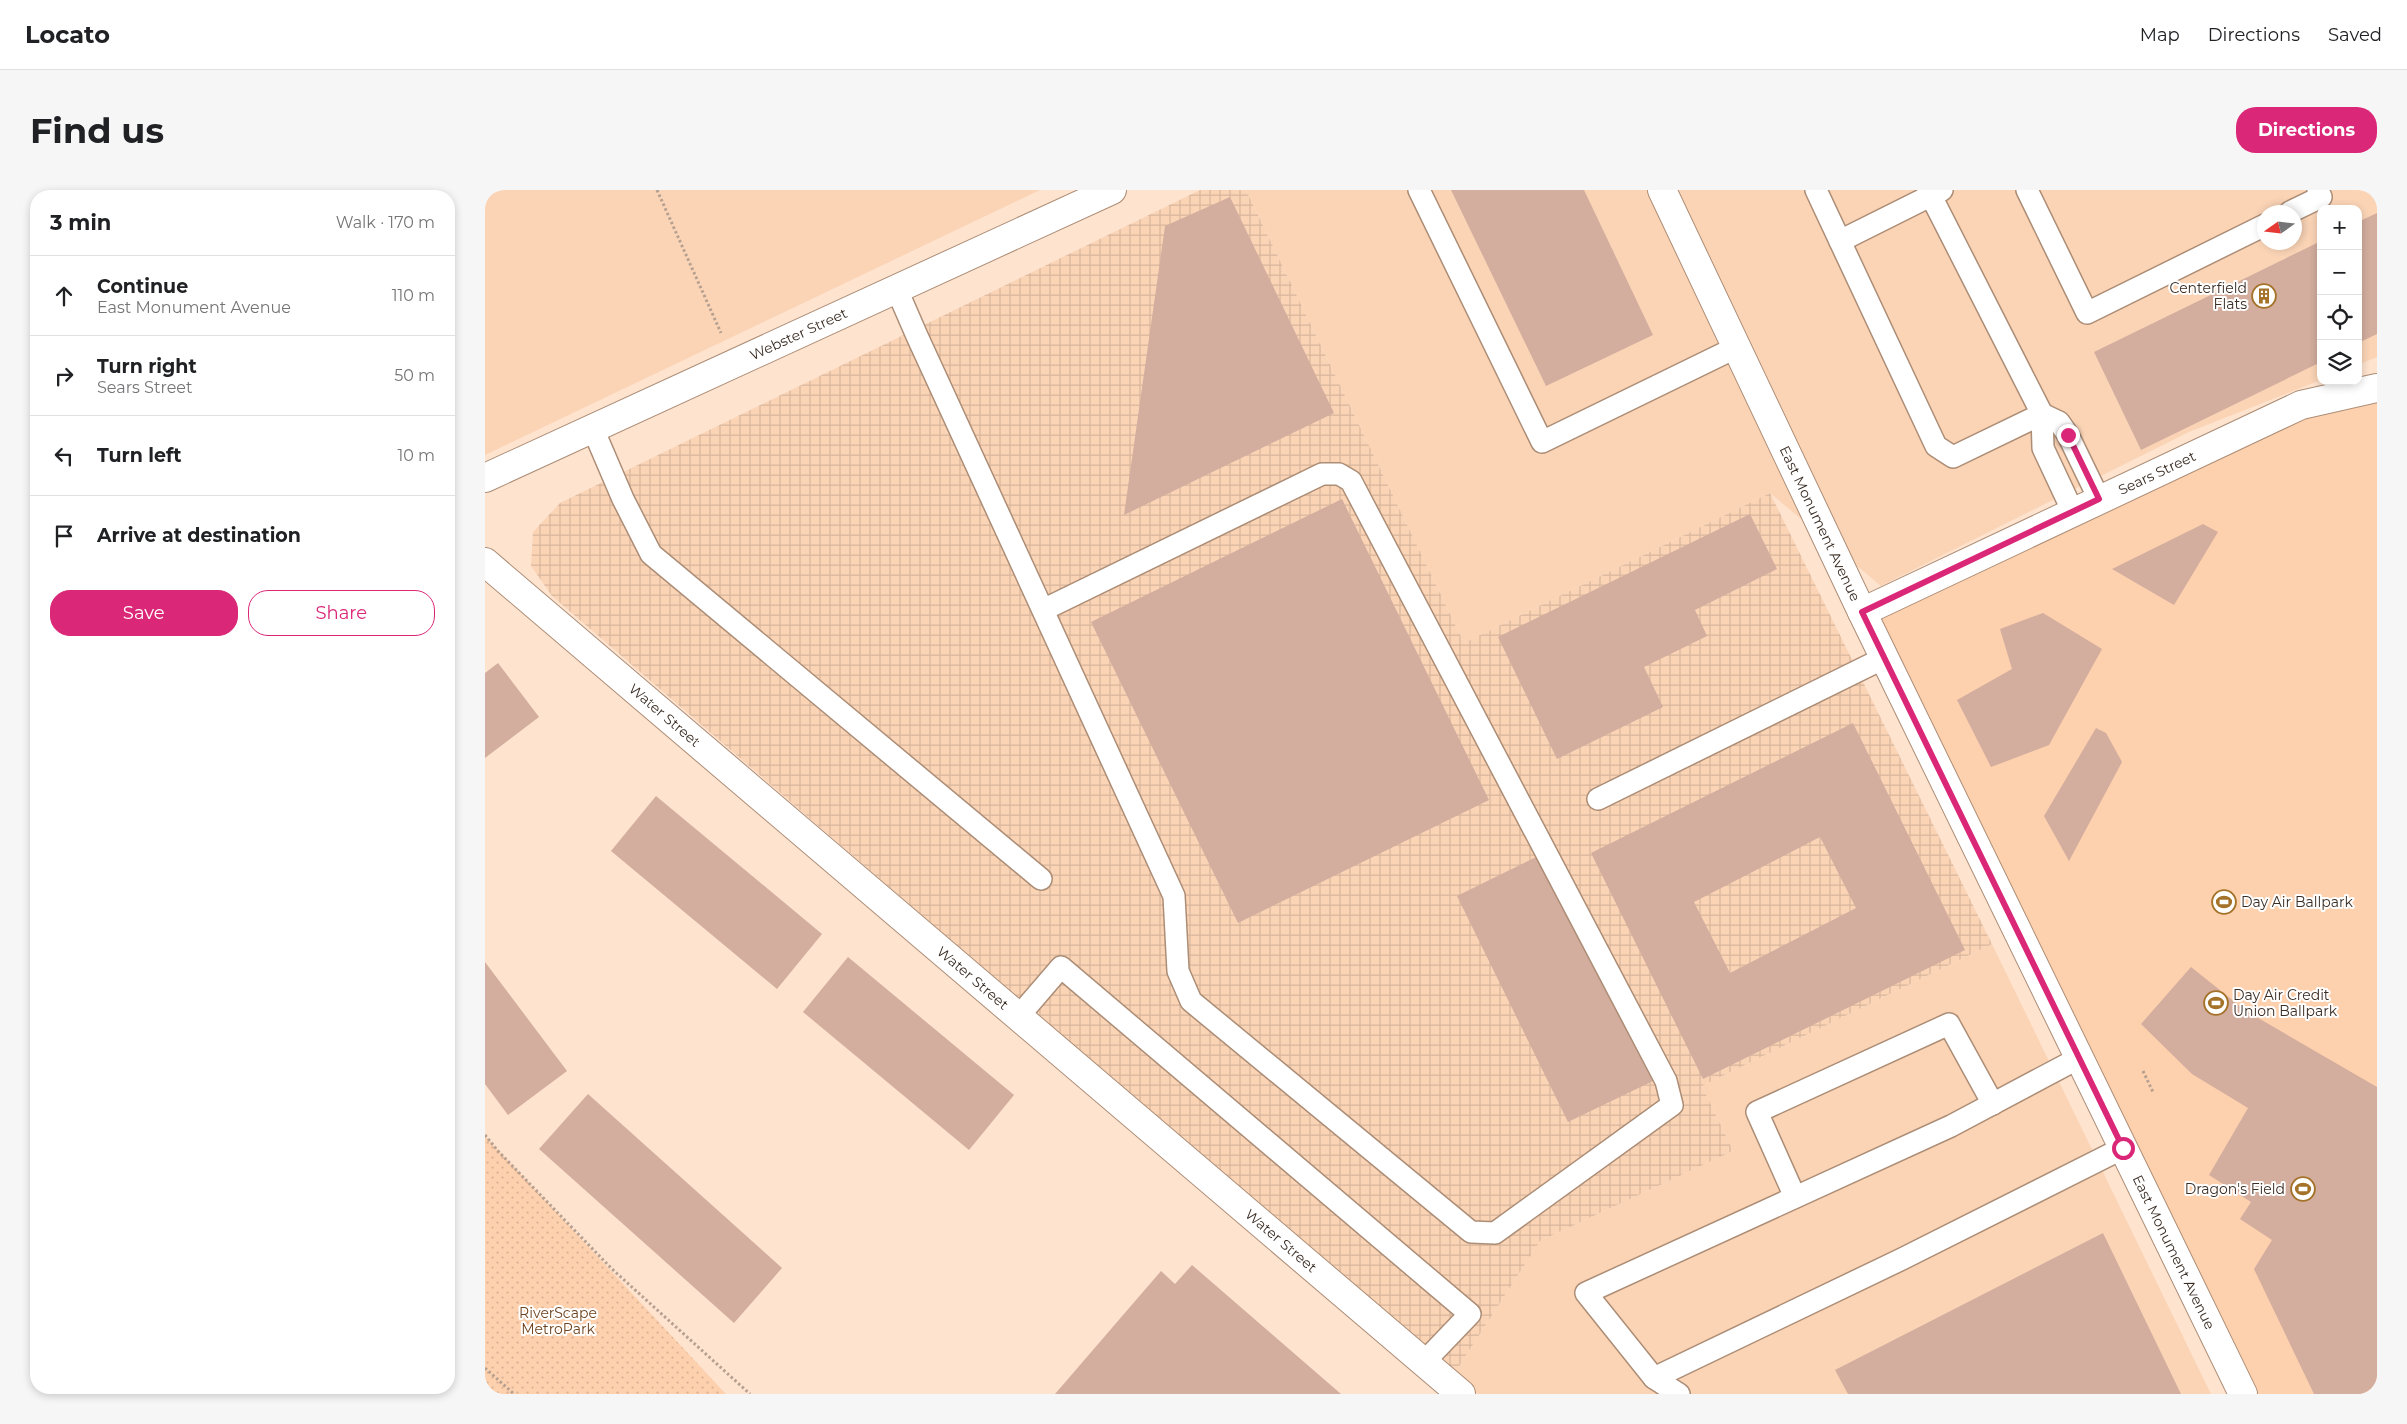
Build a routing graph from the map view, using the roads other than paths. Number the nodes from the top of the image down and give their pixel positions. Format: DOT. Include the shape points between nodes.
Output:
graph roads {
  1 [pos="1112,190"];
  2 [pos="1419,190"];
  3 [pos="1662,190"];
  4 [pos="1816,190"];
  5 [pos="2027,190"];
  6 [pos="2318,190"];
  7 [pos="1933,192"];
  8 [pos="2302,206"];
  9 [pos="2257,229"];
  10 [pos="1840,242"];
  11 [pos="897,290"];
  12 [pos="1737,347"];
  13 [pos="2377,388"];
  14 [pos="2041,414"];
  15 [pos="593,429"];
  16 [pos="485,478"];
  17 [pos="2099,499"];
  18 [pos="2073,512"];
  19 [pos="485,562"];
  20 [pos="1043,610"];
  21 [pos="1862,612"];
  22 [pos="1884,658"];
  23 [pos="1598,799"];
  24 [pos="1041,878"];
  25 [pos="1018,1017"];
  26 [pos="2079,1058"];
  27 [pos="1993,1104"];
  28 [pos="2123,1148"];
  29 [pos="1795,1197"];
  30 [pos="1424,1362"];
  31 [pos="1654,1378"];
  32 [pos="1461,1394"];
  33 [pos="1679,1394"];
  34 [pos="2243,1394"];
  1 -- 11 [label="street, Webster Street"];
  2 -- 12 [label="lane" via="1542,442"];
  3 -- 12 [label="street, East Monument Avenue"];
  4 -- 10 [label="lane"];
  5 -- 9 [label="lane" via="2087,313"];
  6 -- 8 [label="lane" via="2321,197"];
  7 -- 10 [label="lane"];
  7 -- 14 [label="lane"];
  10 -- 14 [label="lane" via="1936,446 1953,458"];
  11 -- 15 [label="street, Webster Street"];
  11 -- 20 [label="lane"];
  12 -- 21 [label="street, East Monument Avenue"];
  13 -- 17 [label="street, Sears Street" via="2301,405"];
  14 -- 17 [label="lane" via="2059,422 2068,435"];
  14 -- 18 [label="lane" via="2043,448"];
  15 -- 16 [label="street, Webster Street"];
  15 -- 24 [label="lane" via="651,554"];
  17 -- 18 [label="street, Sears Street"];
  18 -- 21 [label="street, Sears Street"];
  19 -- 25 [label="street, Water Street"];
  20 -- 20 [label="lane" via="1174,896 1178,971 1191,1001 1471,1232 1495,1233 1672,1106 1666,1081 1351,481 1339,474 1322,474"];
  21 -- 22 [label="street, East Monument Avenue"];
  22 -- 23 [label="lane"];
  22 -- 26 [label="street, East Monument Avenue"];
  25 -- 30 [label="street, Water Street"];
  25 -- 30 [label="lane" via="1061,967 1470,1314"];
  26 -- 27 [label="lane"];
  26 -- 28 [label="street, East Monument Avenue"];
  27 -- 29 [label="lane"];
  27 -- 29 [label="lane" via="1949,1024 1757,1112"];
  28 -- 31 [label="lane"];
  28 -- 34 [label="street, East Monument Avenue"];
  29 -- 31 [label="lane" via="1586,1293"];
  30 -- 32 [label="street, Water Street"];
  31 -- 33 [label="lane"];
}
